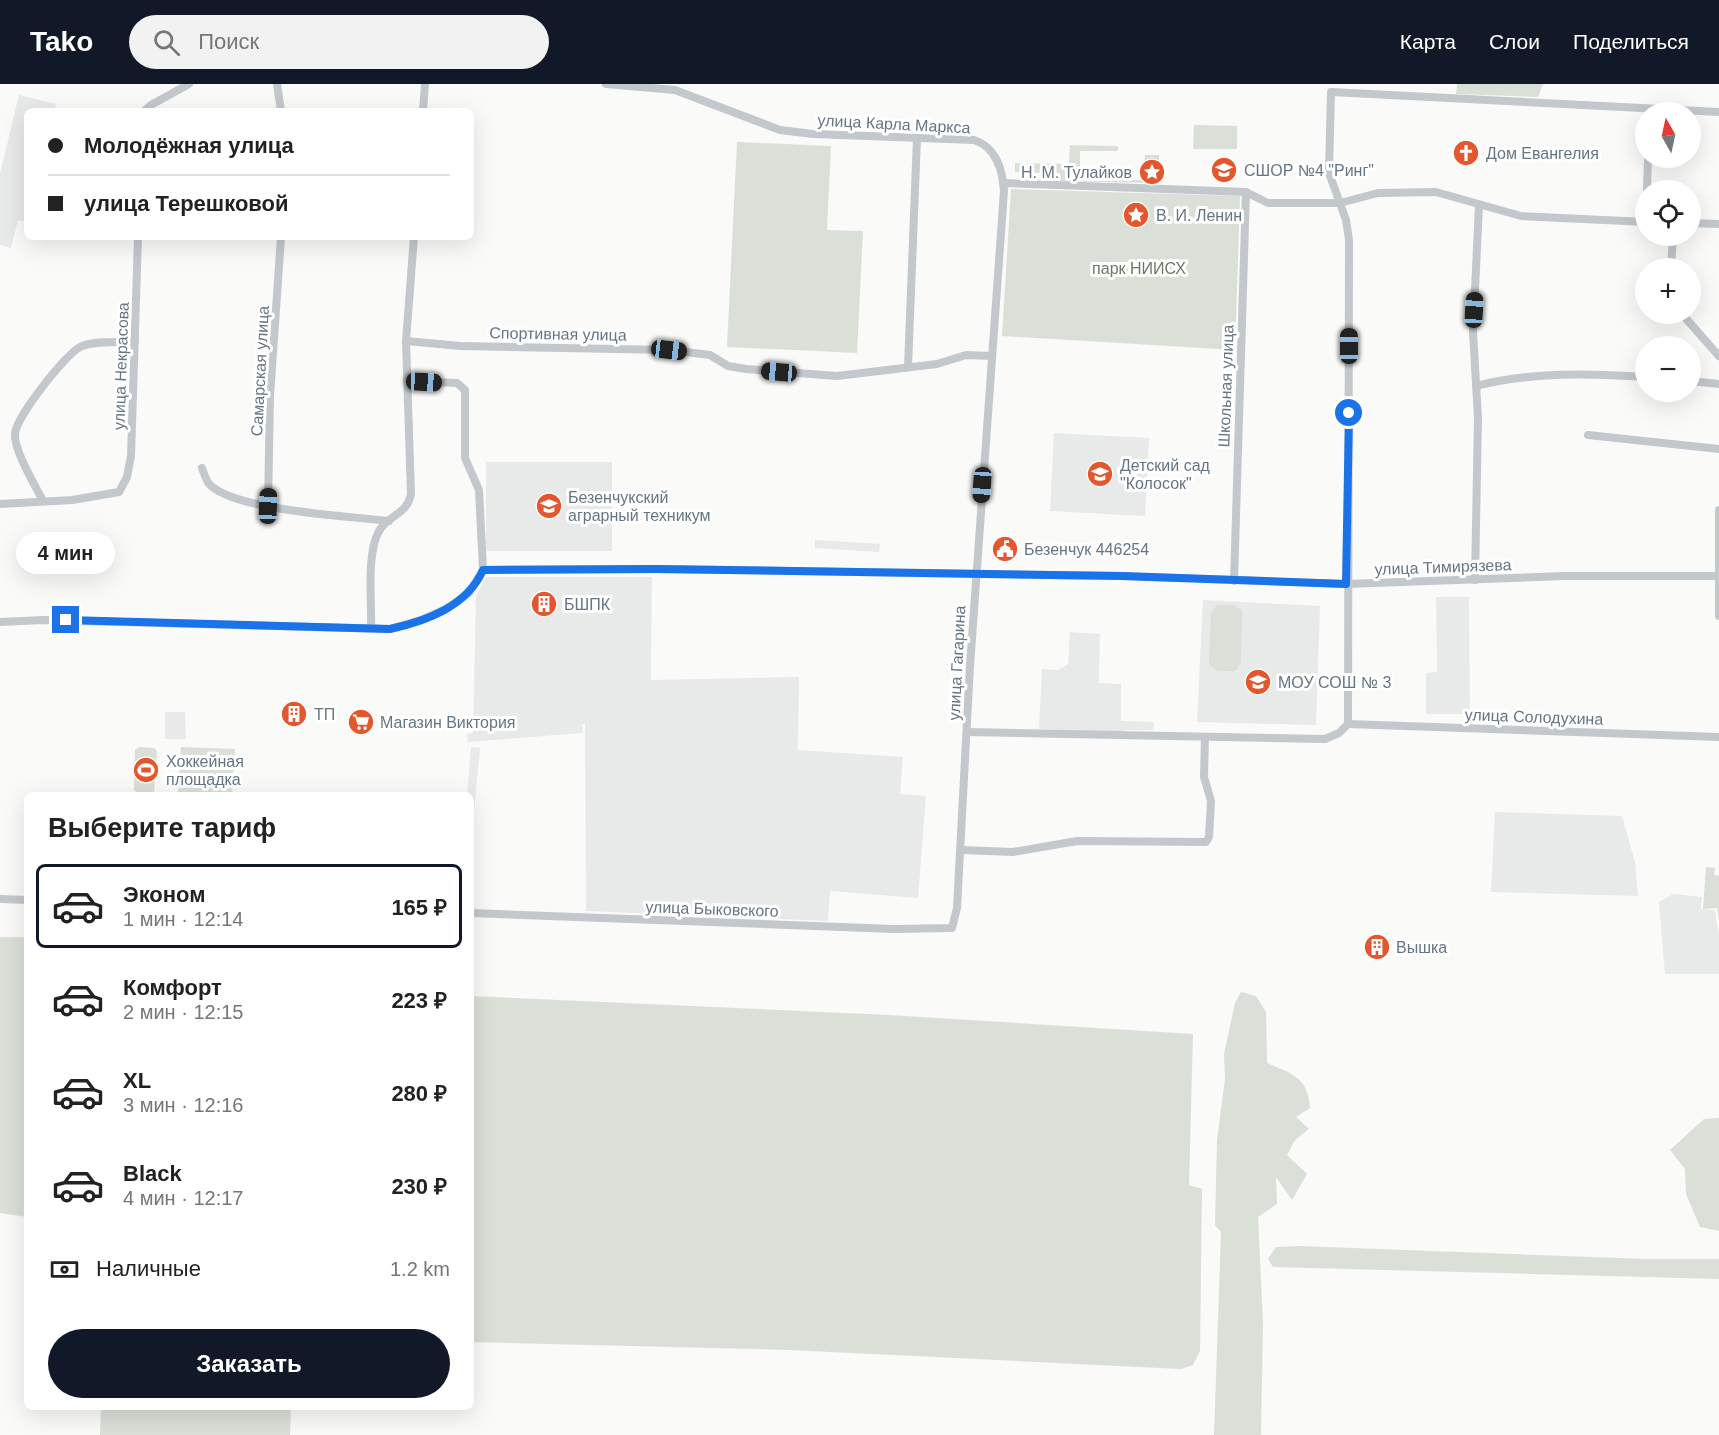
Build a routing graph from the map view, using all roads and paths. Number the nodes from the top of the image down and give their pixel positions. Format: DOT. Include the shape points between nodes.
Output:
graph roads {
  1 [pos="189,84"];
  2 [pos="277,84"];
  3 [pos="425,84"];
  4 [pos="606,84"];
  5 [pos="148,108"];
  6 [pos="281,108"];
  7 [pos="423,108"];
  8 [pos="1635,109"];
  9 [pos="1701,111"];
  10 [pos="1719,112"];
  11 [pos="917,138"];
  12 [pos="1003,183"];
  13 [pos="1246,192"];
  14 [pos="1340,203"];
  15 [pos="1479,205"];
  16 [pos="1635,221"];
  17 [pos="1701,223"];
  18 [pos="1719,224"];
  19 [pos="138,240"];
  20 [pos="281,240"];
  21 [pos="414,240"];
  22 [pos="1691,324"];
  23 [pos="135,341"];
  24 [pos="406,341"];
  25 [pos="992,356"];
  26 [pos="1719,356"];
  27 [pos="908,367"];
  28 [pos="1635,377"];
  29 [pos="407,381"];
  30 [pos="1701,382"];
  31 [pos="1719,384"];
  32 [pos="1476,386"];
  33 [pos="1588,435"];
  34 [pos="1719,449"];
  35 [pos="202,468"];
  36 [pos="43,501"];
  37 [pos="0,504"];
  38 [pos="268,506"];
  39 [pos="1719,510"];
  40 [pos="389,521"];
  41 [pos="483,570"];
  42 [pos="976,574"];
  43 [pos="1718,577"];
  44 [pos="1475,580"];
  45 [pos="1234,581"];
  46 [pos="1346,584"];
  47 [pos="1719,616"];
  48 [pos="0,622"];
  49 [pos="371,628"];
  50 [pos="1348,724"];
  51 [pos="967,732"];
  52 [pos="1205,737"];
  53 [pos="1719,737"];
  54 [pos="961,850"];
  55 [pos="0,899"];
  56 [pos="24,900"];
  57 [pos="474,913"];
  58 [pos="952,928"];
  1 -- 5 [label="street"];
  2 -- 6 [label="street"];
  3 -- 7 [label="street"];
  4 -- 11 [label="street, улица Карла Маркса" via="675,90 780,130"];
  8 -- 14 [label="street" via="1331,92 1329,173"];
  9 -- 10 [label="street"];
  11 -- 12 [label="street, улица Карла Маркса" via="980,142 997,160"];
  11 -- 27 [label="street"];
  12 -- 13 [label="street"];
  12 -- 25 [label="street, улица Гагарина"];
  13 -- 14 [label="street" via="1268,203"];
  13 -- 45 [label="street, Школьная улица"];
  14 -- 15 [label="street" via="1378,193 1425,191"];
  14 -- 46 [label="street" via="1349,240"];
  15 -- 16 [label="street" via="1527,216"];
  15 -- 32 [label="street" via="1473,332"];
  17 -- 18 [label="street"];
  19 -- 23 [label="street, улица Некрасова"];
  20 -- 38 [label="street, Самарская улица" via="270,396"];
  21 -- 24 [label="street"];
  22 -- 26 [label="street"];
  23 -- 36 [label="street, улица Некрасова" via="131,456 119,492"];
  23 -- 36 [label="street" via="82,346 16,424 16,445"];
  24 -- 27 [label="street, Спортивная улица" via="460,346 669,350 710,355 728,366 746,369 837,376"];
  24 -- 29 [label="street"];
  25 -- 27 [label="street, Спортивная улица" via="966,355"];
  25 -- 42 [label="street, улица Гагарина"];
  28 -- 32 [label="street" via="1546,375"];
  29 -- 40 [label="street" via="411,494 403,512"];
  29 -- 41 [label="street" via="457,383 465,390 465,458 479,490"];
  30 -- 31 [label="street"];
  32 -- 44 [label="street"];
  33 -- 34 [label="street"];
  35 -- 38 [label="street" via="208,484 231,497"];
  36 -- 37 [label="street"];
  38 -- 40 [label="street"];
  39 -- 43 [label="street"];
  40 -- 49 [label="street" via="380,530 374,548"];
  41 -- 42 [label="street, улица Тимирязева"];
  41 -- 49 [label="street" via="469,593 446,609 406,625"];
  42 -- 45 [label="street, улица Тимирязева"];
  42 -- 51 [label="street, улица Гагарина"];
  43 -- 44 [label="street, улица Тимирязева"];
  43 -- 47 [label="street"];
  44 -- 46 [label="street, улица Тимирязева"];
  45 -- 46 [label="street, улица Тимирязева"];
  46 -- 50 [label="street"];
  48 -- 49 [label="street"];
  50 -- 52 [label="street" via="1325,739"];
  50 -- 53 [label="street, улица Солодухина"];
  51 -- 52 [label="street"];
  51 -- 54 [label="street, улица Гагарина"];
  52 -- 54 [label="street" via="1204,777 1211,801 1206,842 1077,841 1013,852"];
  54 -- 58 [label="street, улица Гагарина"];
  55 -- 56 [label="street"];
  57 -- 58 [label="street, улица Быковского"];
}
